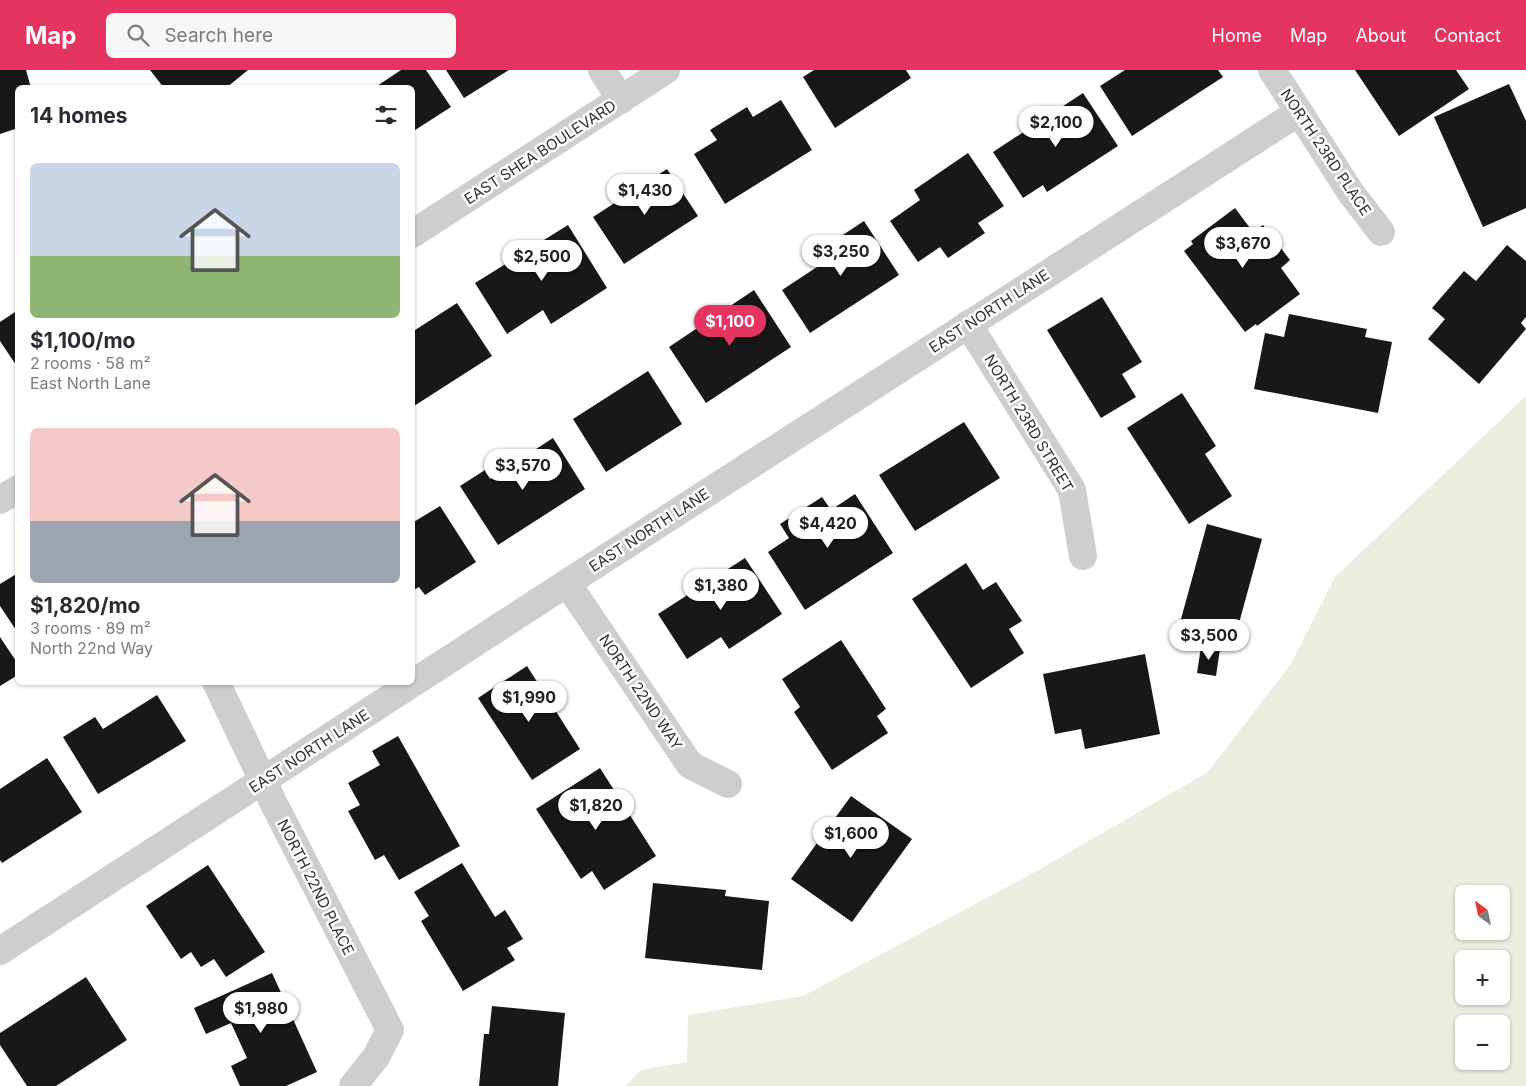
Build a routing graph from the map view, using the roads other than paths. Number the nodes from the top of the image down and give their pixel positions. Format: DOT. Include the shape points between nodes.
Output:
graph roads {
  1 [pos="602,70"];
  2 [pos="666,70"];
  3 [pos="1272,70"];
  4 [pos="621,100"];
  5 [pos="1298,112"];
  6 [pos="415,232"];
  7 [pos="1381,232"];
  8 [pos="968,324"];
  9 [pos="15,491"];
  10 [pos="0,500"];
  11 [pos="1083,556"];
  12 [pos="567,583"];
  13 [pos="415,682"];
  14 [pos="217,685"];
  15 [pos="410,685"];
  16 [pos="263,781"];
  17 [pos="728,784"];
  18 [pos="0,951"];
  19 [pos="353,1086"];
  1 -- 4 [label="street"];
  2 -- 4 [label="street, EAST SHEA BOULEVARD"];
  3 -- 5 [label="street, NORTH 23RD PLACE"];
  4 -- 6 [label="street, EAST SHEA BOULEVARD"];
  5 -- 7 [label="street, NORTH 23RD PLACE"];
  5 -- 8 [label="street, EAST NORTH LANE"];
  8 -- 11 [label="street, NORTH 23RD STREET" via="1072,490"];
  8 -- 12 [label="street, EAST NORTH LANE"];
  9 -- 10 [label="street"];
  12 -- 13 [label="street, EAST NORTH LANE"];
  12 -- 17 [label="street, NORTH 22ND WAY" via="690,765"];
  14 -- 16 [label="street, NORTH 22ND PLACE"];
  15 -- 16 [label="street, EAST NORTH LANE"];
  16 -- 18 [label="street, EAST NORTH LANE"];
  16 -- 19 [label="street, NORTH 22ND PLACE" via="390,1030 376,1057"];
}
